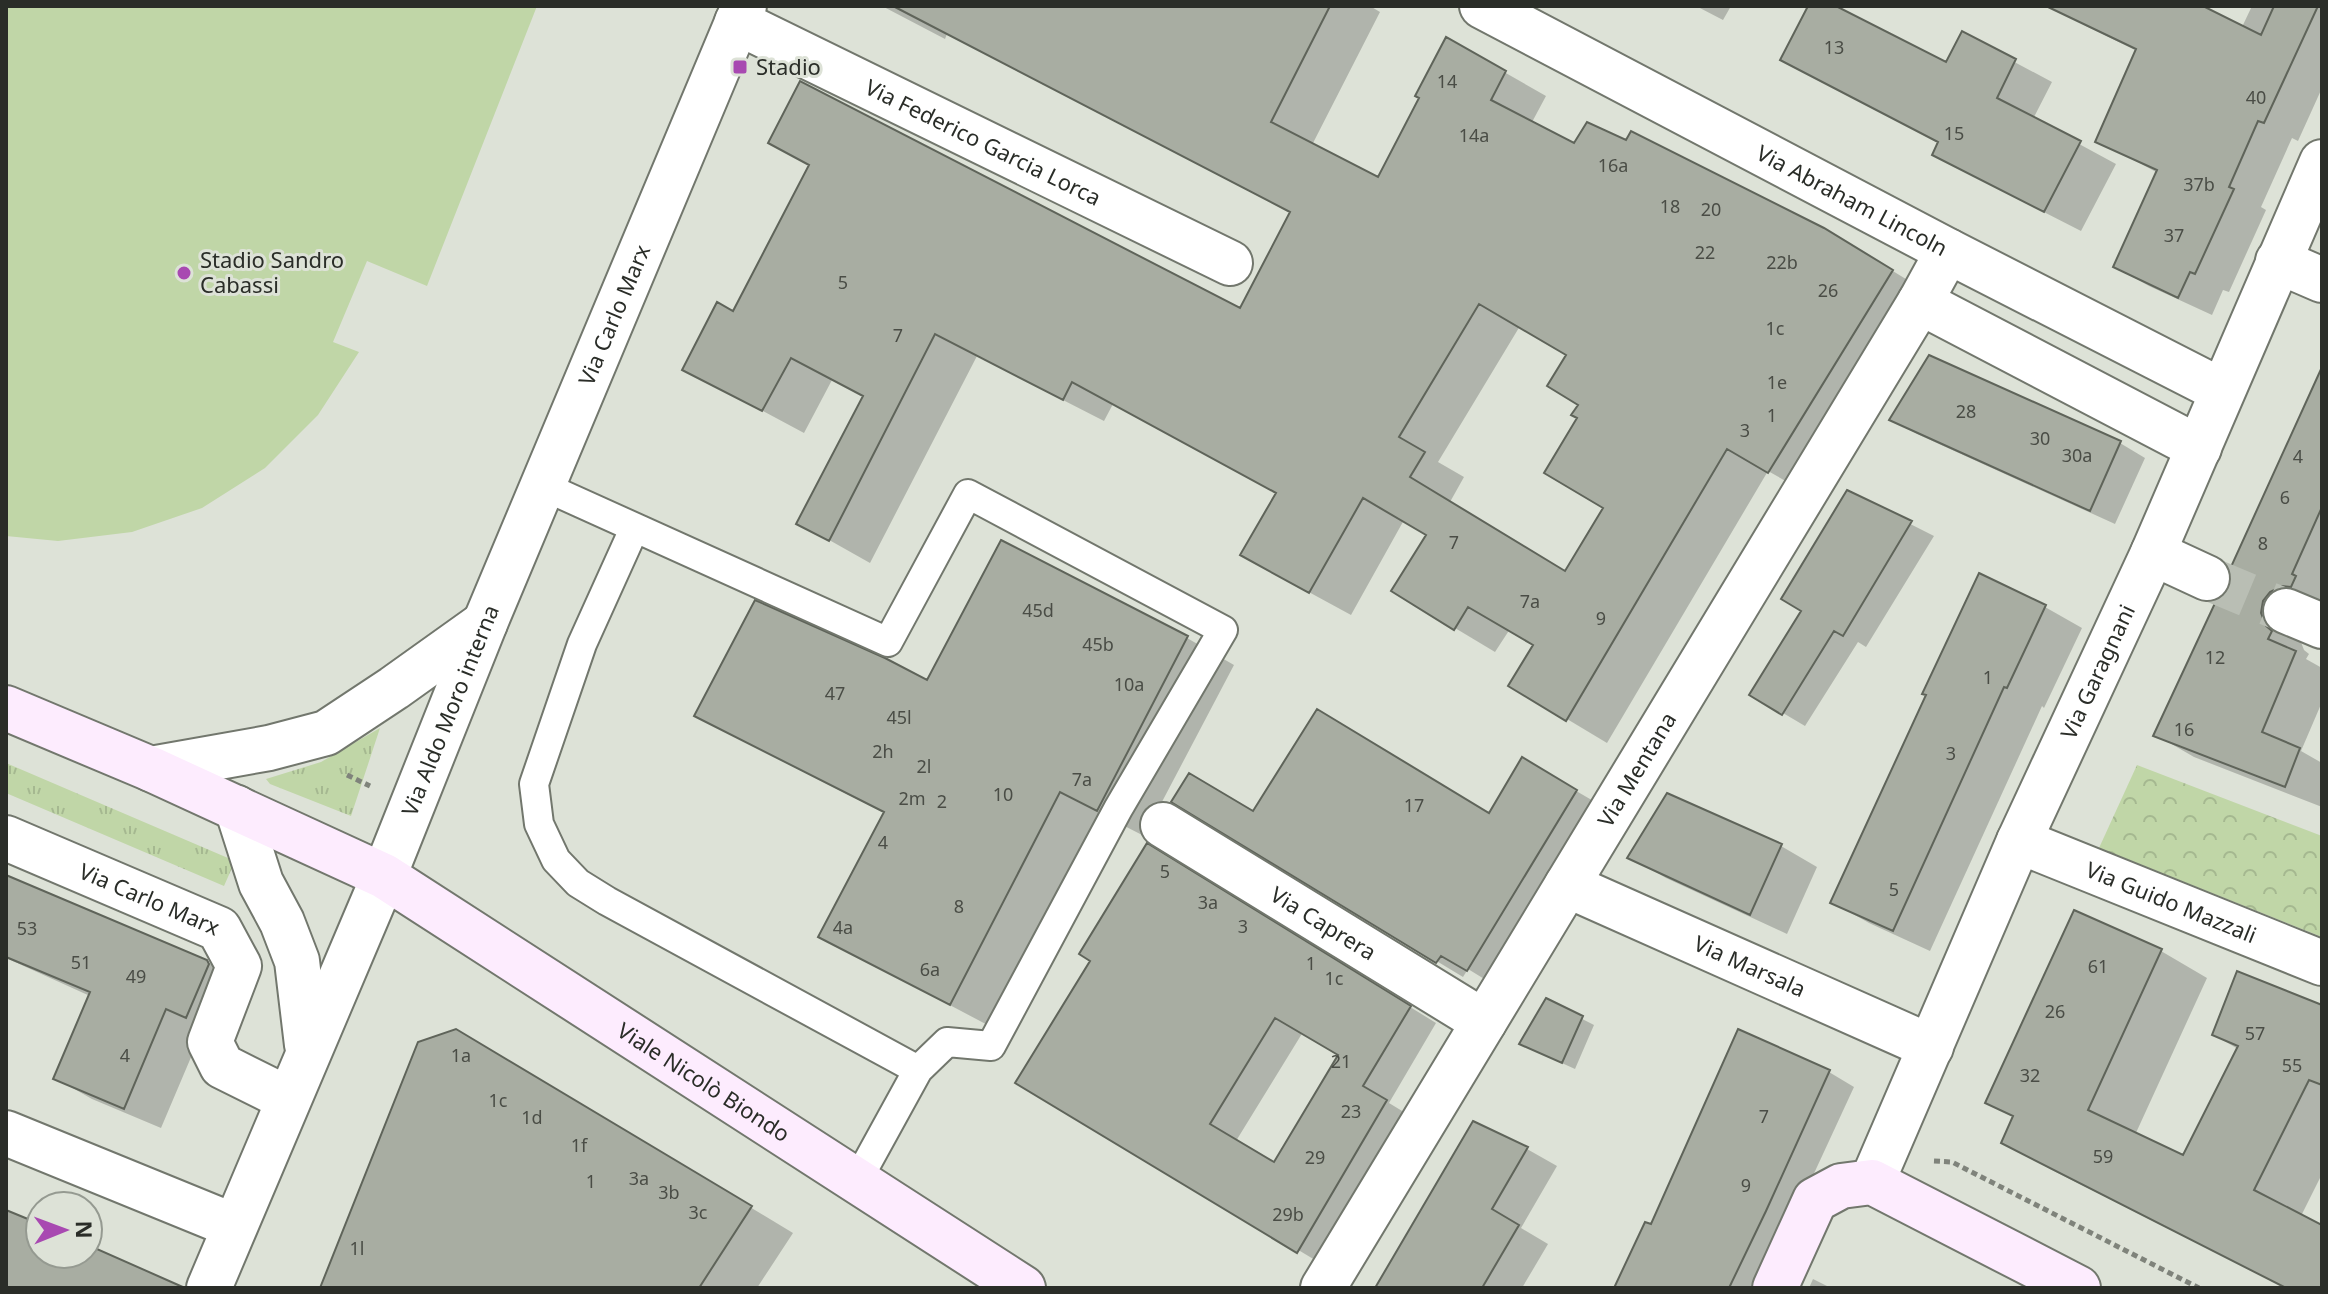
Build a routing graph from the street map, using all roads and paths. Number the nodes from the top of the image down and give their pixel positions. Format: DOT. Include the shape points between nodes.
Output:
graph roads {
  1 [pos="1482,6"];
  2 [pos="740,14"];
  3 [pos="2322,162"];
  4 [pos="1948,251"];
  5 [pos="2278,261"];
  6 [pos="1230,263"];
  7 [pos="2322,280"];
  8 [pos="1920,302"];
  9 [pos="2222,391"];
  10 [pos="2199,448"];
  11 [pos="543,486"];
  12 [pos="634,529"];
  13 [pos="2153,553"];
  14 [pos="2207,578"];
  15 [pos="485,623"];
  16 [pos="6,708"];
  17 [pos="326,733"];
  18 [pos="151,769"];
  19 [pos="411,806"];
  20 [pos="237,808"];
  21 [pos="1163,825"];
  22 [pos="6,838"];
  23 [pos="2019,841"];
  24 [pos="384,876"];
  25 [pos="1567,885"];
  26 [pos="2322,963"];
  27 [pos="1484,1022"];
  28 [pos="1931,1047"];
  29 [pos="308,1053"];
  30 [pos="918,1070"];
  31 [pos="288,1099"];
  32 [pos="6,1133"];
  33 [pos="1877,1171"];
  34 [pos="857,1181"];
  35 [pos="234,1226"];
  36 [pos="209,1288"];
  37 [pos="1023,1288"];
  38 [pos="1323,1288"];
  39 [pos="1775,1288"];
  40 [pos="2078,1288"];
  41 [pos="2199,1288"];
  1 -- 4 [label="street, Via Abraham Lincoln"];
  2 -- 6 [label="street, Via Federico Garcia Lorca"];
  2 -- 11 [label="street, Via Carlo Marx"];
  3 -- 5 [label="street, Via Garagnani"];
  4 -- 8 [label="street, Via Mentana"];
  4 -- 9 [label="street, Via Abraham Lincoln"];
  5 -- 7 [label="street"];
  5 -- 9 [label="street, Via Garagnani"];
  8 -- 10 [label="street"];
  8 -- 25 [label="street, Via Mentana"];
  9 -- 10 [label="street, Via Garagnani"];
  10 -- 13 [label="street, Via Garagnani"];
  11 -- 12 [label="lane"];
  11 -- 15 [label="street, Via Carlo Marx"];
  12 -- 30 [label="lane" via="582,644 534,784 539,824 556,860 578,883 607,901"];
  12 -- 30 [label="lane" via="888,642 968,494 1223,630 1118,809 991,1046 947,1042"];
  13 -- 14 [label="street"];
  13 -- 23 [label="street, Via Garagnani"];
  15 -- 17 [label="street, Via Aldo Moro interna"];
  15 -- 19 [label="street, Via Aldo Moro interna"];
  16 -- 18 [label="main road"];
  17 -- 18 [label="street, Via Aldo Moro interna"];
  17 -- 19 [label="path" via="347,776"];
  18 -- 20 [label="main road"];
  19 -- 24 [label="street, Via Aldo Moro interna"];
  20 -- 24 [label="main road"];
  20 -- 29 [label="street" via="261,883 297,961"];
  21 -- 27 [label="street, Via Caprera"];
  22 -- 31 [label="street, Via Carlo Marx" via="219,929 239,966 210,1042 222,1066"];
  23 -- 26 [label="street, Via Guido Mazzali"];
  23 -- 28 [label="street, Via Garagnani"];
  24 -- 29 [label="street, Via Aldo Moro interna"];
  24 -- 34 [label="main road, Viale Nicolò Biondo"];
  25 -- 27 [label="street, Via Mentana"];
  25 -- 28 [label="street, Via Marsala"];
  27 -- 38 [label="street, Via Mentana"];
  28 -- 33 [label="street, Via Garagnani"];
  29 -- 31 [label="street, Via Aldo Moro interna"];
  30 -- 34 [label="lane"];
  31 -- 35 [label="street, Via Aldo Moro interna"];
  32 -- 35 [label="street"];
  33 -- 39 [label="main road" via="1815,1200"];
  33 -- 40 [label="main road"];
  33 -- 41 [label="path" via="1952,1162"];
  34 -- 37 [label="main road, Viale Nicolò Biondo"];
  35 -- 36 [label="street, Via Aldo Moro interna"];
}
